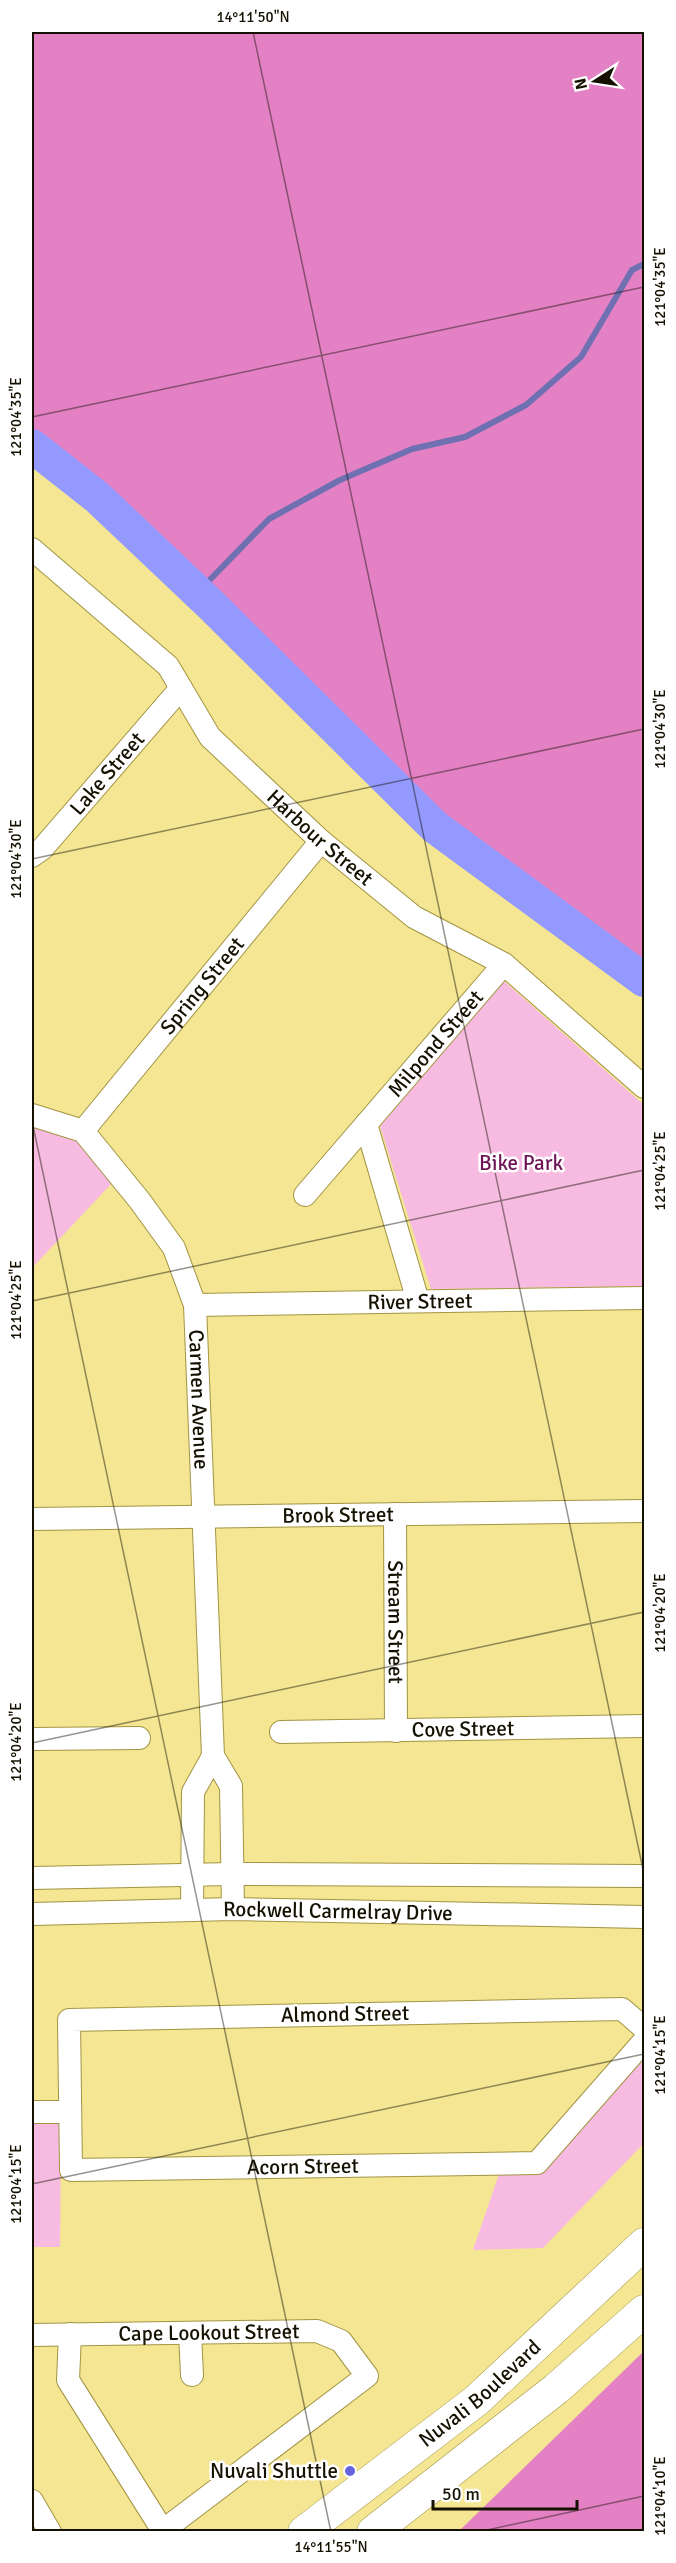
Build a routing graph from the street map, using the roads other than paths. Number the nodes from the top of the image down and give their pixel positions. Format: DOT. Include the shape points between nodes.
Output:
graph roads {
  1 [pos="32,549"];
  2 [pos="181,688"];
  3 [pos="321,842"];
  4 [pos="32,856"];
  5 [pos="504,964"];
  6 [pos="645,1088"];
  7 [pos="32,1115"];
  8 [pos="366,1124"];
  9 [pos="83,1131"];
  10 [pos="305,1195"];
  11 [pos="645,1298"];
  12 [pos="418,1301"];
  13 [pos="195,1305"];
  14 [pos="645,1511"];
  15 [pos="395,1514"];
  16 [pos="205,1516"];
  17 [pos="32,1519"];
  18 [pos="645,1726"];
  19 [pos="396,1731"];
  20 [pos="281,1732"];
  21 [pos="139,1738"];
  22 [pos="32,1739"];
  23 [pos="213,1756"];
  24 [pos="232,1874"];
  25 [pos="192,1875"];
  26 [pos="645,1876"];
  27 [pos="32,1878"];
  28 [pos="192,1910"];
  29 [pos="233,1910"];
  30 [pos="32,1914"];
  31 [pos="645,1917"];
  32 [pos="645,2028"];
  33 [pos="645,2041"];
  34 [pos="32,2112"];
  35 [pos="70,2112"];
  36 [pos="645,2244"];
  37 [pos="645,2311"];
  38 [pos="190,2332"];
  39 [pos="70,2334"];
  40 [pos="32,2335"];
  41 [pos="192,2375"];
  42 [pos="32,2501"];
  43 [pos="162,2531"];
  44 [pos="50,2532"];
  45 [pos="304,2532"];
  46 [pos="373,2532"];
  1 -- 2 [label="street, Harbour Street" via="168,666"];
  2 -- 3 [label="street, Harbour Street" via="210,737"];
  2 -- 4 [label="street, Lake Street"];
  3 -- 5 [label="street, Harbour Street" via="414,917"];
  3 -- 9 [label="street, Spring Street"];
  5 -- 6 [label="street, Harbour Street"];
  5 -- 8 [label="street, Milpond Street"];
  7 -- 9 [label="street"];
  8 -- 10 [label="street, Milpond Street"];
  8 -- 12 [label="street"];
  9 -- 13 [label="street, Carmen Avenue" via="174,1248"];
  11 -- 12 [label="street, River Street"];
  12 -- 13 [label="street, River Street"];
  13 -- 16 [label="street, Carmen Avenue"];
  14 -- 15 [label="street, Brook Street"];
  15 -- 16 [label="street, Brook Street"];
  15 -- 19 [label="street, Stream Street"];
  16 -- 17 [label="street, Brook Street"];
  16 -- 23 [label="street, Carmen Avenue"];
  18 -- 19 [label="street, Cove Street"];
  19 -- 20 [label="street, Cove Street"];
  21 -- 22 [label="street"];
  23 -- 24 [label="street, Carmen Avenue" via="231,1786"];
  23 -- 25 [label="street" via="193,1792"];
  24 -- 25 [label="street, Rockwell Carmelray Drive"];
  24 -- 26 [label="street, Rockwell Carmelray Drive"];
  24 -- 29 [label="street, Carmen Avenue"];
  25 -- 27 [label="street, Rockwell Carmelray Drive"];
  25 -- 28 [label="street"];
  28 -- 29 [label="street, Rockwell Carmelray Drive"];
  28 -- 30 [label="street, Rockwell Carmelray Drive"];
  29 -- 31 [label="street, Rockwell Carmelray Drive"];
  32 -- 35 [label="street, Almond Street" via="622,2009 69,2020"];
  33 -- 35 [label="street, Acorn Street" via="537,2163 70,2170"];
  34 -- 35 [label="street"];
  36 -- 45 [label="street, Nuvali Boulevard" via="477,2400"];
  37 -- 46 [label="street, Nuvali Boulevard" via="556,2389"];
  38 -- 39 [label="street, Cape Lookout Street"];
  38 -- 41 [label="street"];
  38 -- 43 [label="street, Cape Lookout Street" via="317,2331 341,2341 367,2376"];
  39 -- 40 [label="street, Cape Lookout Street"];
  39 -- 43 [label="street" via="68,2380"];
  42 -- 44 [label="street"];
}
